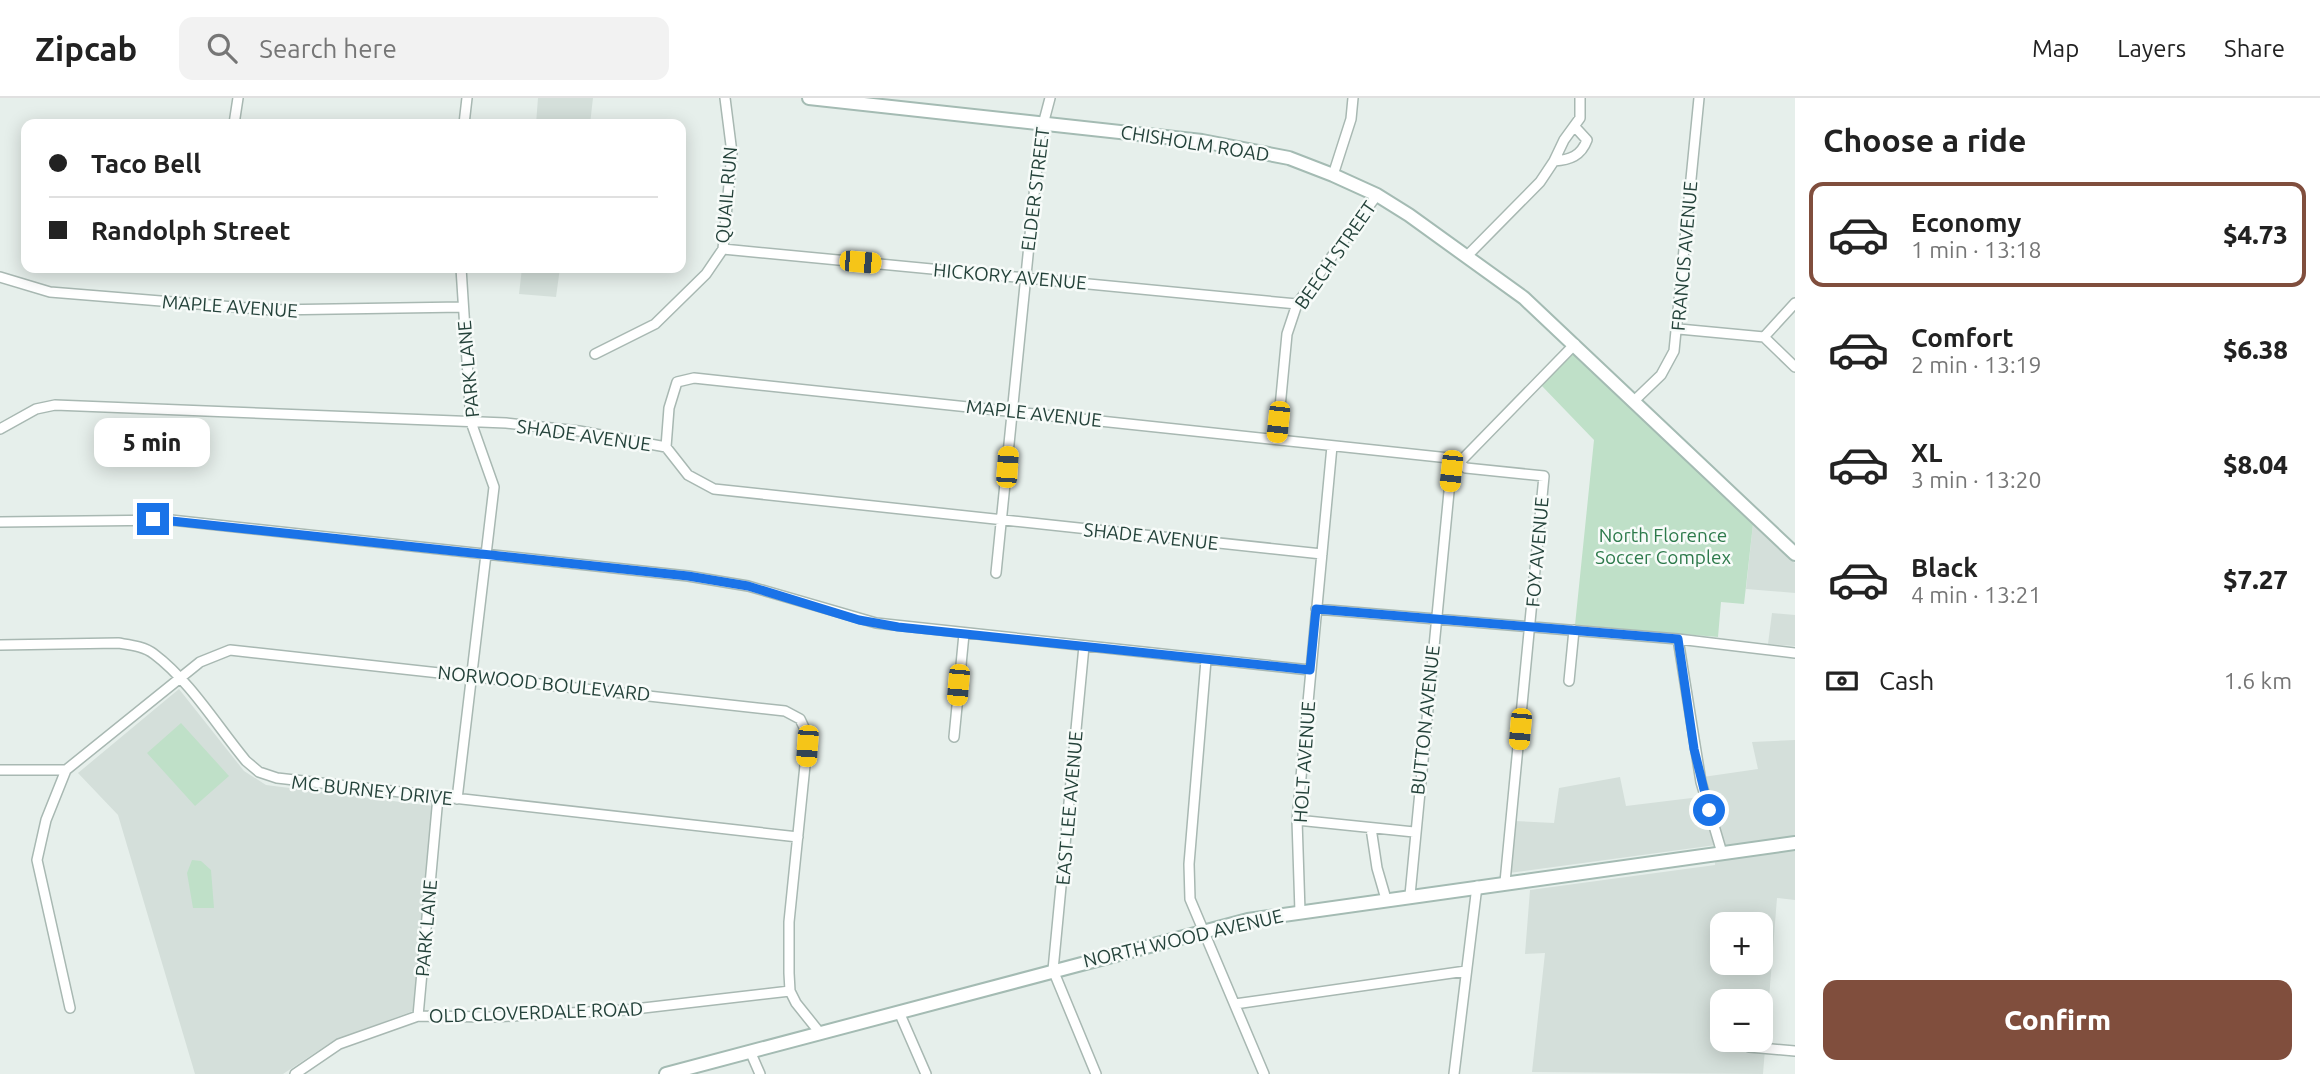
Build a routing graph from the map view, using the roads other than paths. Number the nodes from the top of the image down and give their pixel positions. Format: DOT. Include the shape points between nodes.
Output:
graph roads {
  1 [pos="238,98"];
  2 [pos="467,98"];
  3 [pos="724,98"];
  4 [pos="809,98"];
  5 [pos="1050,98"];
  6 [pos="1353,98"];
  7 [pos="1580,98"];
  8 [pos="1699,98"];
  9 [pos="235,119"];
  10 [pos="465,119"];
  11 [pos="1044,121"];
  12 [pos="1576,128"];
  13 [pos="1554,161"];
  14 [pos="1333,175"];
  15 [pos="1377,195"];
  16 [pos="723,249"];
  17 [pos="1467,257"];
  18 [pos="461,273"];
  19 [pos="0,277"];
  20 [pos="1024,277"];
  21 [pos="1795,303"];
  22 [pos="1297,304"];
  23 [pos="463,307"];
  24 [pos="1679,329"];
  25 [pos="1764,337"];
  26 [pos="1575,344"];
  27 [pos="595,354"];
  28 [pos="1795,367"];
  29 [pos="1635,400"];
  30 [pos="1011,410"];
  31 [pos="471,422"];
  32 [pos="0,429"];
  33 [pos="1277,439"];
  34 [pos="1332,446"];
  35 [pos="666,447"];
  36 [pos="1457,463"];
  37 [pos="1001,520"];
  38 [pos="0,522"];
  39 [pos="484,553"];
  40 [pos="1322,554"];
  41 [pos="1795,554"];
  42 [pos="996,573"];
  43 [pos="1316,609"];
  44 [pos="1435,618"];
  45 [pos="1530,626"];
  46 [pos="1574,630"];
  47 [pos="964,634"];
  48 [pos="1678,639"];
  49 [pos="0,645"];
  50 [pos="1084,646"];
  51 [pos="1795,653"];
  52 [pos="1206,660"];
  53 [pos="1310,670"];
  54 [pos="471,675"];
  55 [pos="179,679"];
  56 [pos="1569,681"];
  57 [pos="954,737"];
  58 [pos="0,770"];
  59 [pos="66,770"];
  60 [pos="438,797"];
  61 [pos="457,799"];
  62 [pos="1297,820"];
  63 [pos="1371,828"];
  64 [pos="1414,832"];
  65 [pos="798,837"];
  66 [pos="1795,843"];
  67 [pos="1722,853"];
  68 [pos="1505,882"];
  69 [pos="1477,886"];
  70 [pos="1410,895"];
  71 [pos="1386,899"];
  72 [pos="1300,912"];
  73 [pos="1203,931"];
  74 [pos="1054,970"];
  75 [pos="1466,971"];
  76 [pos="790,991"];
  77 [pos="1235,1004"];
  78 [pos="70,1008"];
  79 [pos="899,1012"];
  80 [pos="418,1016"];
  81 [pos="820,1033"];
  82 [pos="1773,1049"];
  83 [pos="750,1051"];
  84 [pos="1795,1051"];
  85 [pos="295,1074"];
  86 [pos="666,1074"];
  87 [pos="760,1074"];
  88 [pos="926,1074"];
  89 [pos="1096,1074"];
  90 [pos="1264,1074"];
  91 [pos="1454,1074"];
  1 -- 9 [label="street"];
  2 -- 10 [label="street"];
  3 -- 16 [label="street, QUAIL RUN" via="732,153"];
  4 -- 11 [label="main road, CHISHOLM ROAD"];
  5 -- 11 [label="street, ELDER STREET"];
  6 -- 14 [label="street" via="1352,119"];
  7 -- 12 [label="street"];
  8 -- 24 [label="street, FRANCIS AVENUE"];
  11 -- 14 [label="main road, CHISHOLM ROAD" via="1237,146 1289,158"];
  11 -- 20 [label="street, ELDER STREET"];
  12 -- 13 [label="street"];
  12 -- 13 [label="street" via="1587,140 1583,150 1568,160"];
  13 -- 17 [label="street"];
  14 -- 15 [label="main road, CHISHOLM ROAD"];
  15 -- 17 [label="main road, CHISHOLM ROAD"];
  15 -- 22 [label="street, BEECH STREET"];
  16 -- 20 [label="street, HICKORY AVENUE"];
  16 -- 27 [label="street, QUAIL RUN" via="706,274 655,324"];
  17 -- 26 [label="main road, CHISHOLM ROAD" via="1524,298"];
  18 -- 23 [label="street, PARK LANE"];
  19 -- 23 [label="street, MAPLE AVENUE" via="50,292 271,310"];
  20 -- 22 [label="street, HICKORY AVENUE"];
  20 -- 30 [label="street, ELDER STREET"];
  21 -- 25 [label="street"];
  22 -- 33 [label="street, BEECH STREET" via="1287,334"];
  23 -- 31 [label="street, PARK LANE"];
  24 -- 25 [label="street"];
  24 -- 29 [label="street, FRANCIS AVENUE" via="1671,360"];
  25 -- 28 [label="street"];
  26 -- 29 [label="main road, CHISHOLM ROAD"];
  26 -- 36 [label="street, BUTTON AVENUE"];
  29 -- 41 [label="main road, CHISHOLM ROAD"];
  30 -- 33 [label="street, MAPLE AVENUE"];
  30 -- 35 [label="street, MAPLE AVENUE" via="684,379 672,390"];
  30 -- 37 [label="street, ELDER STREET"];
  31 -- 32 [label="street, SHADE AVENUE" via="55,405 36,409"];
  31 -- 35 [label="street, SHADE AVENUE" via="561,429"];
  31 -- 39 [label="street, PARK LANE" via="494,487"];
  33 -- 34 [label="street, MAPLE AVENUE"];
  34 -- 36 [label="street, MAPLE AVENUE" via="1449,458"];
  34 -- 40 [label="street, HOLT AVENUE"];
  35 -- 37 [label="street, SHADE AVENUE" via="688,475 714,489"];
  36 -- 44 [label="street, BUTTON AVENUE" via="1451,471"];
  36 -- 45 [label="street, FOY AVENUE" via="1466,468 1544,476"];
  37 -- 40 [label="street, SHADE AVENUE"];
  37 -- 42 [label="street, ELDER STREET"];
  38 -- 39 [label="street" via="171,520"];
  39 -- 47 [label="street" via="739,584 859,620"];
  39 -- 54 [label="street, PARK LANE"];
  40 -- 43 [label="street, HOLT AVENUE"];
  43 -- 44 [label="street"];
  43 -- 53 [label="street, HOLT AVENUE"];
  44 -- 45 [label="street"];
  44 -- 64 [label="street, BUTTON AVENUE"];
  45 -- 46 [label="street"];
  45 -- 68 [label="street, FOY AVENUE"];
  46 -- 48 [label="street"];
  46 -- 56 [label="street"];
  47 -- 50 [label="street"];
  47 -- 57 [label="street"];
  48 -- 51 [label="street"];
  48 -- 67 [label="street" via="1701,782"];
  49 -- 55 [label="street, MC BURNEY DRIVE" via="136,645 153,653"];
  50 -- 52 [label="street"];
  50 -- 74 [label="street, EAST LEE AVENUE"];
  52 -- 53 [label="street"];
  52 -- 73 [label="street" via="1188,881"];
  53 -- 62 [label="street, HOLT AVENUE"];
  54 -- 55 [label="street, NORWOOD BOULEVARD" via="230,650 200,662"];
  54 -- 61 [label="street, PARK LANE"];
  54 -- 65 [label="street, NORWOOD BOULEVARD" via="793,714 808,736"];
  55 -- 59 [label="street, NORWOOD BOULEVARD"];
  55 -- 60 [label="street, MC BURNEY DRIVE" via="259,772 294,782"];
  58 -- 59 [label="street"];
  59 -- 78 [label="street" via="46,820 37,860"];
  60 -- 61 [label="street, MC BURNEY DRIVE"];
  60 -- 80 [label="street, PARK LANE"];
  61 -- 65 [label="street, MC BURNEY DRIVE"];
  62 -- 63 [label="street"];
  62 -- 72 [label="street, HOLT AVENUE"];
  63 -- 64 [label="street"];
  63 -- 71 [label="street"];
  64 -- 70 [label="street, BUTTON AVENUE"];
  65 -- 76 [label="street, NORWOOD BOULEVARD" via="789,922"];
  66 -- 67 [label="main road, NORTH WOOD AVENUE"];
  67 -- 68 [label="main road, NORTH WOOD AVENUE"];
  68 -- 69 [label="main road, NORTH WOOD AVENUE"];
  69 -- 70 [label="main road, NORTH WOOD AVENUE"];
  69 -- 75 [label="street"];
  70 -- 71 [label="main road, NORTH WOOD AVENUE"];
  71 -- 72 [label="main road, NORTH WOOD AVENUE"];
  72 -- 73 [label="main road, NORTH WOOD AVENUE"];
  73 -- 74 [label="main road, NORTH WOOD AVENUE"];
  73 -- 77 [label="street"];
  74 -- 79 [label="main road, NORTH WOOD AVENUE"];
  74 -- 89 [label="street"];
  75 -- 77 [label="street"];
  75 -- 91 [label="street"];
  76 -- 80 [label="street, OLD CLOVERDALE ROAD" via="613,1011"];
  76 -- 81 [label="street"];
  77 -- 90 [label="street"];
  79 -- 81 [label="main road, NORTH WOOD AVENUE"];
  79 -- 88 [label="street"];
  80 -- 85 [label="street, OLD CLOVERDALE ROAD" via="339,1044"];
  81 -- 83 [label="main road, NORTH WOOD AVENUE"];
  82 -- 84 [label="street"];
  83 -- 86 [label="main road, NORTH WOOD AVENUE"];
  83 -- 87 [label="street"];
}
